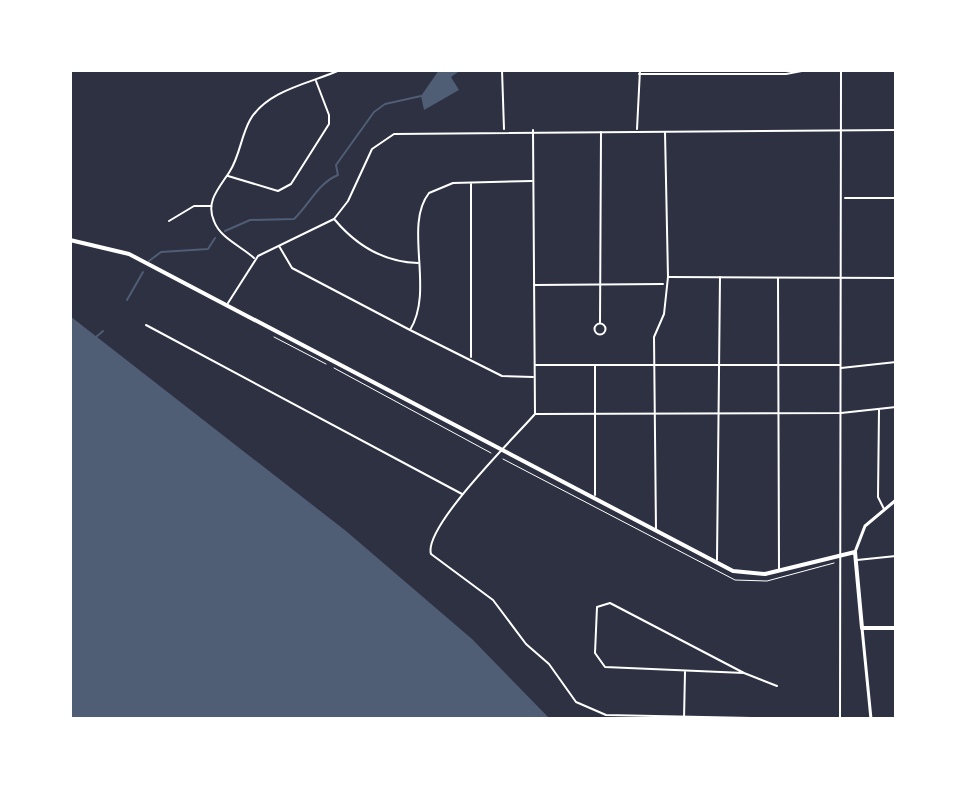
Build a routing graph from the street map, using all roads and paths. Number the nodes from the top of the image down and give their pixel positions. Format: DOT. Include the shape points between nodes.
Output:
graph roads {
  1 [pos="340,70"];
  2 [pos="502,70"];
  3 [pos="807,70"];
  4 [pos="841,70"];
  5 [pos="639,72"];
  6 [pos="316,81"];
  7 [pos="533,130"];
  8 [pos="844,130"];
  9 [pos="896,130"];
  10 [pos="504,131"];
  11 [pos="601,131"];
  12 [pos="637,131"];
  13 [pos="665,131"];
  14 [pos="227,176"];
  15 [pos="534,181"];
  16 [pos="471,183"];
  17 [pos="843,198"];
  18 [pos="896,198"];
  19 [pos="211,206"];
  20 [pos="334,219"];
  21 [pos="169,221"];
  22 [pos="70,240"];
  23 [pos="278,245"];
  24 [pos="254,258"];
  25 [pos="420,263"];
  26 [pos="668,277"];
  27 [pos="720,277"];
  28 [pos="778,278"];
  29 [pos="842,278"];
  30 [pos="896,278"];
  31 [pos="600,284"];
  32 [pos="665,284"];
  33 [pos="534,285"];
  34 [pos="227,305"];
  35 [pos="600,323"];
  36 [pos="146,325"];
  37 [pos="410,330"];
  38 [pos="471,360"];
  39 [pos="896,362"];
  40 [pos="656,364"];
  41 [pos="534,365"];
  42 [pos="595,365"];
  43 [pos="717,365"];
  44 [pos="778,365"];
  45 [pos="841,366"];
  46 [pos="534,377"];
  47 [pos="896,407"];
  48 [pos="879,409"];
  49 [pos="841,413"];
  50 [pos="535,414"];
  51 [pos="595,414"];
  52 [pos="656,414"];
  53 [pos="717,414"];
  54 [pos="778,414"];
  55 [pos="502,450"];
  56 [pos="463,495"];
  57 [pos="595,498"];
  58 [pos="896,500"];
  59 [pos="884,509"];
  60 [pos="656,530"];
  61 [pos="855,552"];
  62 [pos="840,555"];
  63 [pos="896,556"];
  64 [pos="854,561"];
  65 [pos="717,563"];
  66 [pos="779,571"];
  67 [pos="862,628"];
  68 [pos="896,628"];
  69 [pos="685,671"];
  70 [pos="744,673"];
  71 [pos="777,686"];
  72 [pos="606,715"];
  73 [pos="629,717"];
  74 [pos="662,718"];
  75 [pos="684,718"];
  76 [pos="723,718"];
  77 [pos="600,719"];
  78 [pos="761,719"];
  79 [pos="802,719"];
  80 [pos="840,719"];
  81 [pos="871,719"];
  1 -- 6 [label="street"];
  2 -- 10 [label="street"];
  3 -- 5 [label="street"];
  4 -- 8 [label="street"];
  5 -- 12 [label="street"];
  6 -- 14 [label="street" via="271,98 257,110"];
  6 -- 14 [label="street" via="329,124 291,184 278,191"];
  7 -- 10 [label="street"];
  7 -- 11 [label="street"];
  7 -- 15 [label="street"];
  8 -- 9 [label="street"];
  8 -- 13 [label="street"];
  8 -- 17 [label="street"];
  10 -- 20 [label="street" via="410,132 383,139 368,154 348,201"];
  11 -- 12 [label="street"];
  11 -- 31 [label="street"];
  12 -- 13 [label="street"];
  13 -- 26 [label="street"];
  14 -- 19 [label="street"];
  15 -- 16 [label="street"];
  15 -- 33 [label="street"];
  16 -- 25 [label="street" via="439,185 425,198"];
  16 -- 38 [label="street"];
  17 -- 18 [label="street"];
  17 -- 29 [label="street"];
  19 -- 21 [label="street" via="194,206"];
  19 -- 24 [label="street" via="217,228"];
  20 -- 23 [label="street"];
  20 -- 25 [label="street" via="373,253"];
  22 -- 34 [label="main road" via="129,254"];
  23 -- 24 [label="street"];
  23 -- 37 [label="street" via="292,268"];
  24 -- 34 [label="street"];
  25 -- 37 [label="street" via="420,306"];
  26 -- 27 [label="street"];
  26 -- 32 [label="street"];
  27 -- 28 [label="street"];
  27 -- 43 [label="street"];
  28 -- 29 [label="street"];
  28 -- 44 [label="street"];
  29 -- 30 [label="street"];
  29 -- 45 [label="street"];
  31 -- 32 [label="street"];
  31 -- 33 [label="street"];
  31 -- 35 [label="street"];
  32 -- 40 [label="street" via="664,311 654,337"];
  33 -- 41 [label="street"];
  34 -- 55 [label="main road"];
  36 -- 56 [label="street"];
  37 -- 38 [label="street"];
  38 -- 46 [label="street" via="504,377"];
  39 -- 45 [label="street"];
  40 -- 42 [label="street"];
  40 -- 43 [label="street"];
  40 -- 52 [label="street"];
  41 -- 42 [label="street"];
  41 -- 46 [label="street"];
  42 -- 51 [label="street"];
  43 -- 44 [label="street"];
  43 -- 53 [label="street"];
  44 -- 45 [label="street"];
  44 -- 54 [label="street"];
  45 -- 49 [label="street"];
  46 -- 50 [label="street"];
  47 -- 48 [label="street"];
  48 -- 49 [label="street"];
  48 -- 59 [label="street" via="878,497"];
  49 -- 54 [label="street"];
  49 -- 62 [label="street"];
  50 -- 51 [label="street"];
  50 -- 55 [label="street"];
  51 -- 52 [label="street"];
  51 -- 57 [label="street"];
  52 -- 53 [label="street"];
  52 -- 60 [label="street"];
  53 -- 54 [label="street"];
  53 -- 65 [label="street"];
  54 -- 66 [label="street"];
  55 -- 56 [label="street"];
  55 -- 57 [label="main road"];
  56 -- 72 [label="street" via="430,541 431,554 493,600 576,702"];
  57 -- 60 [label="main road"];
  58 -- 59 [label="street"];
  59 -- 61 [label="street" via="865,526"];
  60 -- 65 [label="main road"];
  61 -- 62 [label="main road"];
  61 -- 64 [label="main road"];
  62 -- 66 [label="main road"];
  62 -- 80 [label="street"];
  63 -- 64 [label="street"];
  64 -- 67 [label="main road"];
  65 -- 66 [label="main road" via="747,575"];
  67 -- 68 [label="main road"];
  67 -- 81 [label="street"];
  69 -- 70 [label="street"];
  69 -- 70 [label="street" via="601,664 595,649 597,607 610,603"];
  69 -- 75 [label="street"];
  70 -- 71 [label="street"];
  72 -- 73 [label="street"];
  72 -- 77 [label="street"];
  73 -- 74 [label="street"];
  74 -- 75 [label="street"];
  75 -- 76 [label="street"];
  76 -- 78 [label="street"];
  78 -- 79 [label="street"];
}
